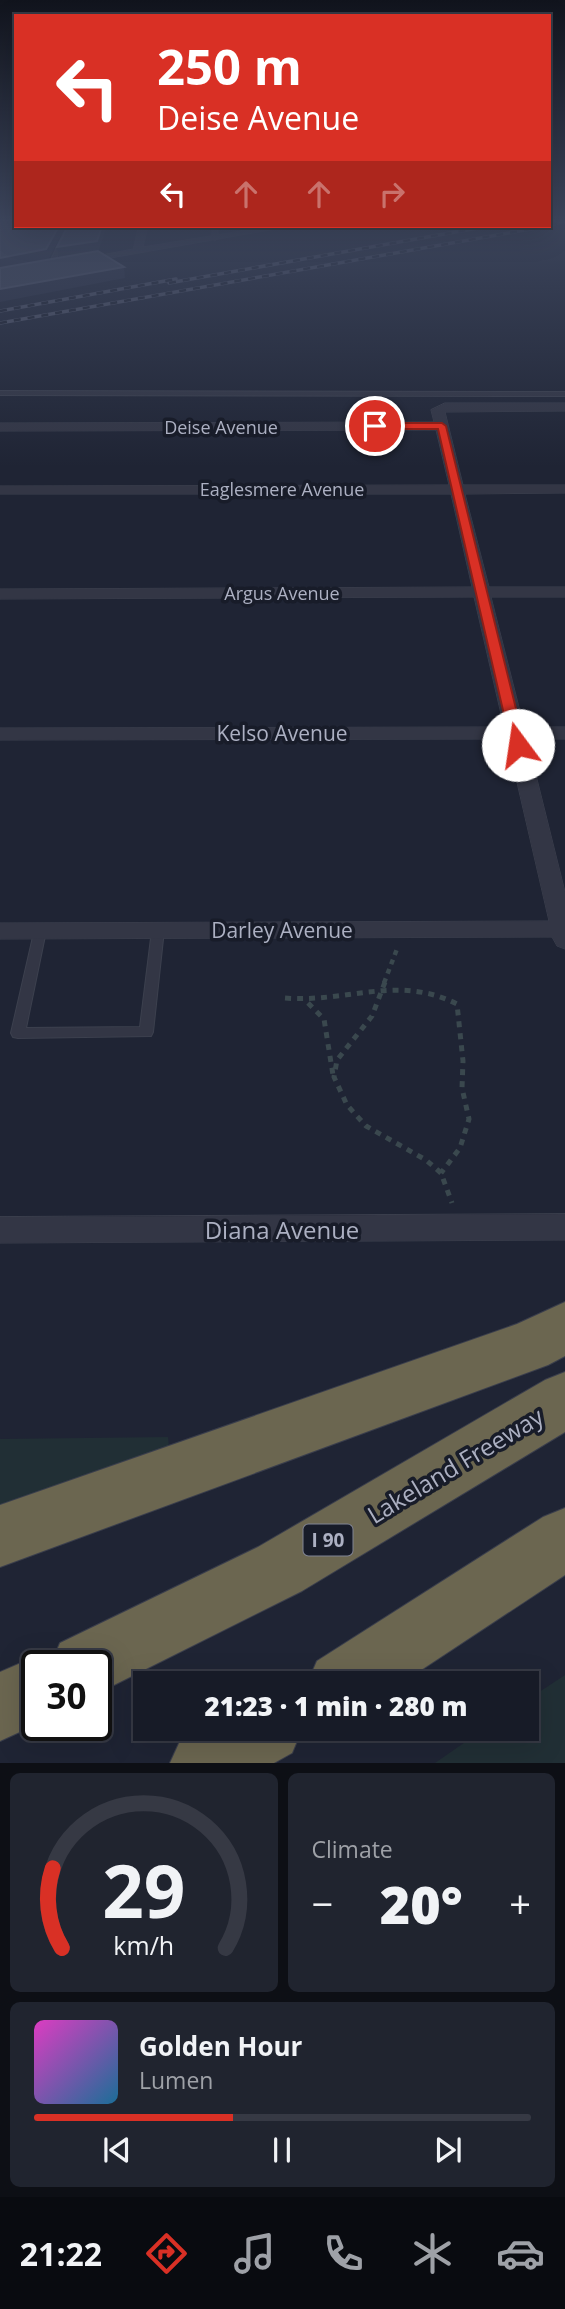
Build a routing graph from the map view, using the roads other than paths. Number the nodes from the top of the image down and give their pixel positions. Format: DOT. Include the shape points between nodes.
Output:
graph roads {
  1 [pos="0,393"];
  2 [pos="565,394"];
  3 [pos="565,407"];
  4 [pos="442,426"];
  5 [pos="0,427"];
  6 [pos="456,488"];
  7 [pos="565,489"];
  8 [pos="0,490"];
  9 [pos="481,592"];
  10 [pos="565,592"];
  11 [pos="0,594"];
  12 [pos="515,733"];
  13 [pos="565,733"];
  14 [pos="0,734"];
  15 [pos="158,930"];
  16 [pos="0,931"];
  17 [pos="40,931"];
  18 [pos="564,933"];
  19 [pos="565,1227"];
  20 [pos="0,1230"];
  21 [pos="565,1328"];
  22 [pos="565,1400"];
  23 [pos="0,1536"];
  24 [pos="565,1539"];
  25 [pos="112,1652"];
  26 [pos="360,1671"];
  27 [pos="21,1697"];
  28 [pos="0,1707"];
  29 [pos="246,1741"];
  30 [pos="205,1763"];
  1 -- 2 [label="lane"];
  3 -- 4 [label="street" via="445,407 438,410"];
  4 -- 5 [label="street, Deise Avenue"];
  4 -- 6 [label="street"];
  6 -- 7 [label="street, Eaglesmere Avenue"];
  6 -- 8 [label="street, Eaglesmere Avenue"];
  6 -- 9 [label="street"];
  9 -- 10 [label="street, Argus Avenue"];
  9 -- 11 [label="street, Argus Avenue"];
  9 -- 12 [label="street"];
  12 -- 13 [label="street, Kelso Avenue"];
  12 -- 14 [label="street, Kelso Avenue"];
  12 -- 18 [label="street"];
  15 -- 17 [label="street, Darley Avenue"];
  15 -- 17 [label="lane" via="146,1032 18,1033"];
  15 -- 18 [label="street, Darley Avenue"];
  16 -- 17 [label="street, Darley Avenue"];
  19 -- 20 [label="street, Diana Avenue"];
  21 -- 23 [label="highway" via="516,1351"];
  22 -- 25 [label="highway, Lakeland Freeway / I 90" via="280,1569"];
  24 -- 26 [label="highway"];
  27 -- 28 [label="highway"];
  29 -- 30 [label="highway"];
}
